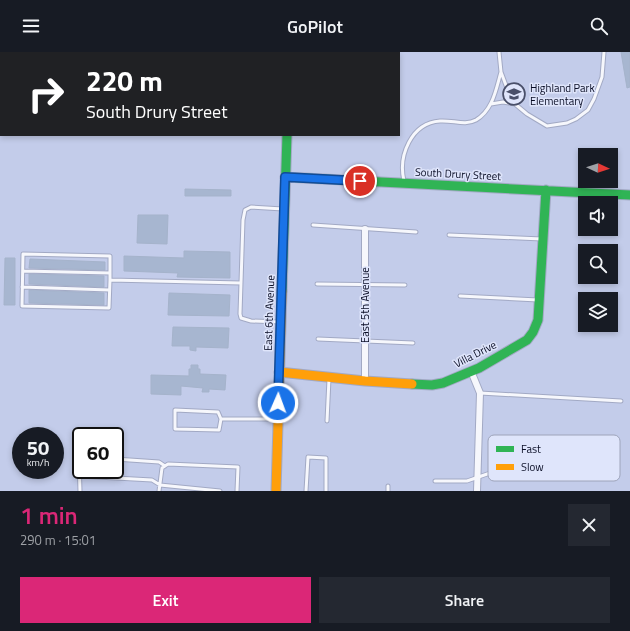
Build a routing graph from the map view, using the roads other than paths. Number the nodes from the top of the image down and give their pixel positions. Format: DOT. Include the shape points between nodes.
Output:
graph roads {
  1 [pos="499,52"];
  2 [pos="604,52"];
  3 [pos="501,72"];
  4 [pos="491,104"];
  5 [pos="515,104"];
  6 [pos="287,136"];
  7 [pos="285,177"];
  8 [pos="405,183"];
  9 [pos="546,190"];
  10 [pos="630,195"];
  11 [pos="284,209"];
  12 [pos="313,225"];
  13 [pos="365,229"];
  14 [pos="416,232"];
  15 [pos="449,236"];
  16 [pos="543,239"];
  17 [pos="23,271"];
  18 [pos="110,273"];
  19 [pos="110,280"];
  20 [pos="241,283"];
  21 [pos="317,284"];
  22 [pos="365,284"];
  23 [pos="405,285"];
  24 [pos="22,288"];
  25 [pos="109,290"];
  26 [pos="460,296"];
  27 [pos="539,300"];
  28 [pos="281,322"];
  29 [pos="318,339"];
  30 [pos="365,341"];
  31 [pos="413,344"];
  32 [pos="471,371"];
  33 [pos="280,372"];
  34 [pos="329,377"];
  35 [pos="365,381"];
  36 [pos="480,393"];
  37 [pos="622,401"];
  38 [pos="221,418"];
  39 [pos="278,419"];
  40 [pos="328,421"];
  41 [pos="124,460"];
  42 [pos="165,466"];
  43 [pos="488,474"];
  44 [pos="478,477"];
  45 [pos="124,478"];
  46 [pos="79,479"];
  47 [pos="435,481"];
  48 [pos="160,485"];
  49 [pos="168,486"];
  50 [pos="388,486"];
  51 [pos="80,491"];
  52 [pos="159,491"];
  53 [pos="168,491"];
  54 [pos="220,491"];
  55 [pos="237,491"];
  56 [pos="276,491"];
  57 [pos="306,491"];
  58 [pos="326,491"];
  59 [pos="388,491"];
  60 [pos="477,491"];
  1 -- 3 [label="lane"];
  2 -- 5 [label="lane" via="602,77 594,99 588,110 576,120 547,126"];
  3 -- 4 [label="lane"];
  3 -- 5 [label="lane"];
  4 -- 5 [label="lane"];
  4 -- 8 [label="lane" via="485,114 476,120 467,123 432,123 423,126 413,135 406,146 403,160 402,172"];
  6 -- 7 [label="street, East 6th Avenue"];
  7 -- 8 [label="street, South Drury Street"];
  7 -- 11 [label="street, East 6th Avenue"];
  8 -- 9 [label="street, South Drury Street"];
  9 -- 10 [label="street, South Drury Street"];
  9 -- 16 [label="street, Villa Drive"];
  11 -- 20 [label="lane" via="251,207 245,210"];
  11 -- 28 [label="street, East 6th Avenue"];
  12 -- 13 [label="lane"];
  13 -- 14 [label="lane"];
  13 -- 22 [label="street, East 5th Avenue"];
  15 -- 16 [label="lane"];
  16 -- 27 [label="street, Villa Drive"];
  17 -- 18 [label="lane"];
  17 -- 18 [label="lane" via="23,254 110,256"];
  17 -- 24 [label="lane"];
  18 -- 19 [label="lane"];
  19 -- 20 [label="lane"];
  19 -- 25 [label="lane"];
  20 -- 28 [label="lane" via="242,318 251,321"];
  21 -- 22 [label="lane"];
  22 -- 23 [label="lane"];
  22 -- 30 [label="street, East 5th Avenue"];
  24 -- 25 [label="lane"];
  24 -- 25 [label="lane" via="22,306 109,308"];
  26 -- 27 [label="lane"];
  27 -- 32 [label="street, Villa Drive" via="538,320 530,338"];
  28 -- 33 [label="street, East 6th Avenue"];
  29 -- 30 [label="lane"];
  30 -- 31 [label="lane"];
  30 -- 35 [label="street, East 5th Avenue"];
  32 -- 35 [label="street, Villa Drive" via="432,385"];
  32 -- 36 [label="street"];
  33 -- 34 [label="street, Villa Drive"];
  33 -- 39 [label="street, East 6th Avenue"];
  34 -- 35 [label="street, Villa Drive"];
  34 -- 40 [label="lane"];
  36 -- 37 [label="lane"];
  36 -- 44 [label="street"];
  38 -- 38 [label="lane" via="218,412 176,410 175,429 219,430"];
  38 -- 39 [label="lane"];
  39 -- 56 [label="street, East 6th Avenue"];
  41 -- 42 [label="lane" via="158,462"];
  42 -- 48 [label="lane" via="162,468"];
  42 -- 55 [label="lane" via="168,464 238,467"];
  43 -- 44 [label="lane"];
  44 -- 47 [label="lane" via="467,481"];
  44 -- 60 [label="street"];
  45 -- 48 [label="lane" via="152,480"];
  46 -- 51 [label="lane"];
  48 -- 49 [label="lane"];
  48 -- 52 [label="lane"];
  49 -- 53 [label="lane"];
  49 -- 54 [label="lane"];
  50 -- 59 [label="lane"];
  57 -- 58 [label="lane" via="308,456 326,458"];
}
